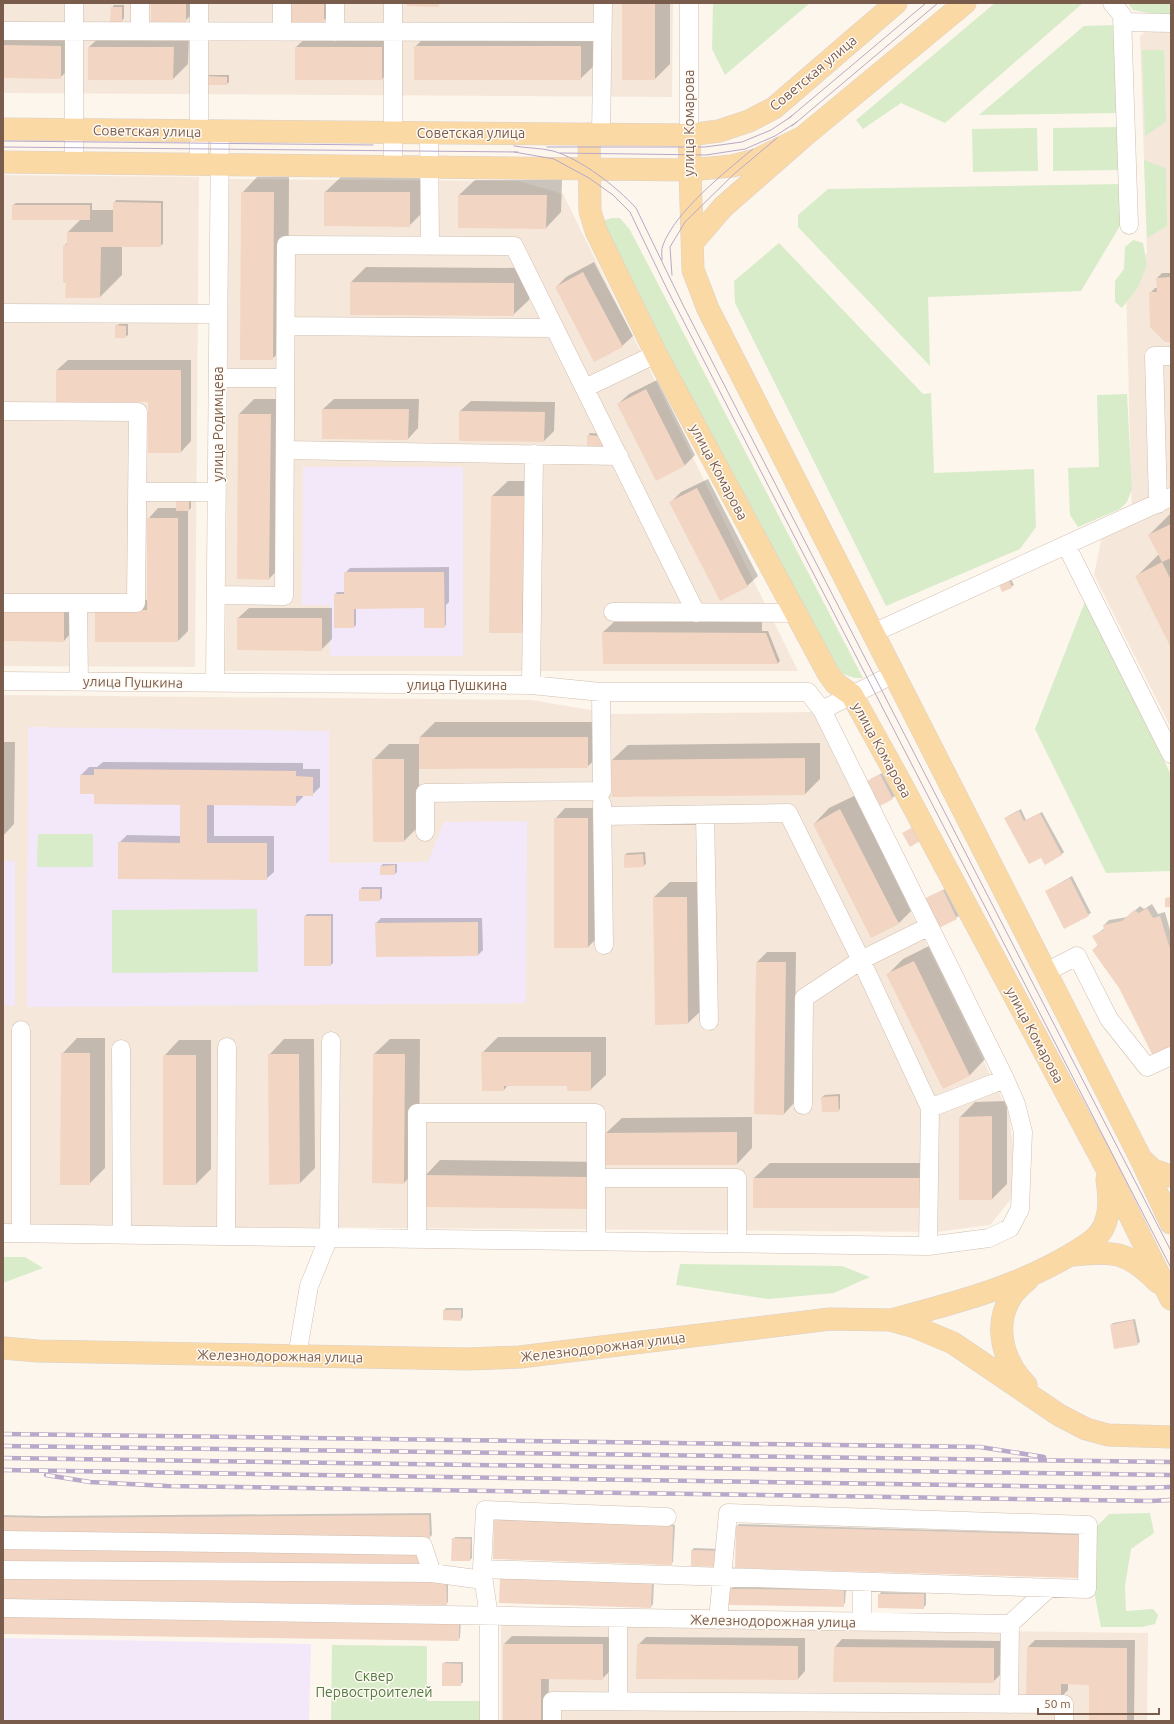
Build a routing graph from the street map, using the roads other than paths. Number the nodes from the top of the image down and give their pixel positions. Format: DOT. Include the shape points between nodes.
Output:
graph roads {
  1 [pos="74,3"];
  2 [pos="140,3"];
  3 [pos="199,3"];
  4 [pos="282,3"];
  5 [pos="335,3"];
  6 [pos="393,3"];
  7 [pos="603,3"];
  8 [pos="689,3"];
  9 [pos="896,3"];
  10 [pos="964,3"];
  11 [pos="1112,3"];
  12 [pos="1122,22"];
  13 [pos="1171,23"];
  14 [pos="3,31"];
  15 [pos="74,31"];
  16 [pos="140,31"];
  17 [pos="199,31"];
  18 [pos="282,32"];
  19 [pos="335,32"];
  20 [pos="393,32"];
  21 [pos="602,32"];
  22 [pos="3,129"];
  23 [pos="74,130"];
  24 [pos="199,131"];
  25 [pos="220,131"];
  26 [pos="393,133"];
  27 [pos="429,133"];
  28 [pos="595,134"];
  29 [pos="688,135"];
  30 [pos="803,137"];
  31 [pos="3,162"];
  32 [pos="74,163"];
  33 [pos="209,164"];
  34 [pos="393,166"];
  35 [pos="429,167"];
  36 [pos="589,169"];
  37 [pos="689,170"];
  38 [pos="1129,225"];
  39 [pos="693,242"];
  40 [pos="430,246"];
  41 [pos="3,313"];
  42 [pos="218,314"];
  43 [pos="286,326"];
  44 [pos="555,328"];
  45 [pos="656,354"];
  46 [pos="1171,356"];
  47 [pos="218,378"];
  48 [pos="285,378"];
  49 [pos="585,388"];
  50 [pos="3,411"];
  51 [pos="285,450"];
  52 [pos="534,454"];
  53 [pos="619,456"];
  54 [pos="137,492"];
  55 [pos="217,492"];
  56 [pos="1164,500"];
  57 [pos="1066,545"];
  58 [pos="216,595"];
  59 [pos="3,603"];
  60 [pos="78,603"];
  61 [pos="613,612"];
  62 [pos="696,613"];
  63 [pos="794,613"];
  64 [pos="873,633"];
  65 [pos="894,674"];
  66 [pos="3,681"];
  67 [pos="79,682"];
  68 [pos="215,683"];
  69 [pos="531,685"];
  70 [pos="601,692"];
  71 [pos="852,695"];
  72 [pos="822,710"];
  73 [pos="1171,754"];
  74 [pos="602,792"];
  75 [pos="705,815"];
  76 [pos="602,816"];
  77 [pos="425,832"];
  78 [pos="928,927"];
  79 [pos="604,945"];
  80 [pos="861,960"];
  81 [pos="1046,972"];
  82 [pos="709,1021"];
  83 [pos="21,1030"];
  84 [pos="332,1042"];
  85 [pos="227,1047"];
  86 [pos="121,1049"];
  87 [pos="1171,1056"];
  88 [pos="1005,1078"];
  89 [pos="802,1104"];
  90 [pos="930,1108"];
  91 [pos="1140,1159"];
  92 [pos="1106,1167"];
  93 [pos="1171,1176"];
  94 [pos="596,1178"];
  95 [pos="1171,1222"];
  96 [pos="12,1233"];
  97 [pos="122,1234"];
  98 [pos="226,1236"];
  99 [pos="329,1237"];
  100 [pos="417,1238"];
  101 [pos="596,1240"];
  102 [pos="737,1242"];
  103 [pos="928,1246"];
  104 [pos="1069,1256"];
  105 [pos="1031,1276"];
  106 [pos="1169,1295"];
  107 [pos="890,1320"];
  108 [pos="3,1348"];
  109 [pos="297,1356"];
  110 [pos="1059,1415"];
  111 [pos="1171,1437"];
  112 [pos="667,1517"];
  113 [pos="3,1540"];
  114 [pos="3,1570"];
  115 [pos="432,1573"];
  116 [pos="482,1575"];
  117 [pos="723,1578"];
  118 [pos="862,1582"];
  119 [pos="1048,1588"];
  120 [pos="3,1608"];
  121 [pos="489,1617"];
  122 [pos="618,1619"];
  123 [pos="718,1620"];
  124 [pos="862,1622"];
  125 [pos="1010,1624"];
  126 [pos="618,1701"];
  127 [pos="1009,1704"];
  128 [pos="489,1721"];
  129 [pos="552,1721"];
  130 [pos="1064,1721"];
  1 -- 15 [label="street"];
  2 -- 16 [label="street"];
  3 -- 17 [label="street"];
  4 -- 18 [label="street"];
  5 -- 19 [label="street"];
  6 -- 20 [label="street"];
  7 -- 21 [label="street"];
  8 -- 29 [label="street, улица Комарова"];
  9 -- 29 [label="main road, Советская улица" via="774,108 749,121 719,131"];
  10 -- 30 [label="main road"];
  11 -- 12 [label="street" via="1122,15"];
  12 -- 13 [label="street"];
  12 -- 38 [label="street"];
  14 -- 15 [label="street"];
  15 -- 16 [label="street"];
  15 -- 23 [label="street"];
  16 -- 17 [label="street"];
  17 -- 18 [label="street"];
  17 -- 24 [label="street"];
  18 -- 19 [label="street"];
  19 -- 20 [label="street"];
  20 -- 21 [label="street"];
  20 -- 26 [label="street"];
  21 -- 28 [label="street"];
  22 -- 23 [label="main road, Советская улица"];
  23 -- 24 [label="main road, Советская улица"];
  23 -- 32 [label="street"];
  24 -- 25 [label="main road, Советская улица"];
  24 -- 33 [label="street"];
  25 -- 26 [label="main road, Советская улица"];
  25 -- 33 [label="street"];
  26 -- 27 [label="main road, Советская улица"];
  26 -- 34 [label="street"];
  27 -- 28 [label="main road, Советская улица"];
  27 -- 35 [label="street"];
  28 -- 29 [label="main road, Советская улица"];
  28 -- 36 [label="main road, улица Комарова"];
  29 -- 37 [label="main road, улица Комарова"];
  30 -- 37 [label="main road" via="756,160 732,166"];
  30 -- 39 [label="main road" via="723,207"];
  31 -- 32 [label="main road"];
  32 -- 33 [label="main road"];
  33 -- 34 [label="main road"];
  33 -- 42 [label="street, улица Родимцева"];
  34 -- 35 [label="main road"];
  35 -- 36 [label="main road"];
  35 -- 40 [label="street"];
  36 -- 37 [label="main road"];
  36 -- 45 [label="main road, улица Комарова" via="590,210 596,231"];
  37 -- 39 [label="main road, улица Комарова"];
  39 -- 64 [label="main road" via="693,270 708,309"];
  40 -- 43 [label="street" via="286,245"];
  40 -- 44 [label="street" via="514,246"];
  41 -- 42 [label="street"];
  42 -- 47 [label="street, улица Родимцева"];
  43 -- 44 [label="street"];
  43 -- 48 [label="street"];
  44 -- 49 [label="street"];
  45 -- 49 [label="street"];
  45 -- 63 [label="main road, улица Комарова"];
  46 -- 56 [label="street" via="1154,356"];
  47 -- 48 [label="street"];
  47 -- 55 [label="street, улица Родимцева"];
  48 -- 51 [label="street"];
  49 -- 53 [label="street"];
  50 -- 54 [label="street" via="138,412"];
  51 -- 52 [label="street"];
  51 -- 58 [label="street" via="284,596"];
  52 -- 53 [label="street"];
  52 -- 69 [label="street"];
  53 -- 62 [label="street"];
  54 -- 55 [label="street"];
  54 -- 60 [label="street" via="136,603"];
  55 -- 58 [label="street, улица Родимцева"];
  56 -- 57 [label="street"];
  57 -- 64 [label="street"];
  57 -- 73 [label="street"];
  58 -- 68 [label="street, улица Родимцева"];
  59 -- 60 [label="street"];
  60 -- 67 [label="street"];
  61 -- 62 [label="street"];
  62 -- 63 [label="street"];
  63 -- 71 [label="main road, улица Комарова" via="835,683"];
  64 -- 65 [label="main road"];
  65 -- 71 [label="street"];
  65 -- 81 [label="main road"];
  66 -- 67 [label="street, улица Пушкина"];
  67 -- 68 [label="street, улица Пушкина"];
  68 -- 69 [label="street, улица Пушкина"];
  69 -- 70 [label="street, улица Пушкина"];
  70 -- 72 [label="street, улица Пушкина" via="808,692"];
  70 -- 74 [label="street"];
  71 -- 72 [label="street"];
  71 -- 92 [label="main road, улица Комарова"];
  72 -- 78 [label="street"];
  74 -- 76 [label="street"];
  74 -- 77 [label="street" via="425,793"];
  75 -- 76 [label="street"];
  75 -- 80 [label="street" via="788,813"];
  75 -- 82 [label="street"];
  76 -- 79 [label="street"];
  78 -- 80 [label="street"];
  78 -- 88 [label="street"];
  80 -- 89 [label="street" via="804,998"];
  80 -- 90 [label="street"];
  81 -- 87 [label="street" via="1077,956 1109,1020 1148,1067"];
  81 -- 91 [label="main road"];
  83 -- 96 [label="street"];
  84 -- 99 [label="street"];
  85 -- 98 [label="street"];
  86 -- 97 [label="street"];
  88 -- 90 [label="street"];
  88 -- 103 [label="street" via="1016,1104 1023,1132 1020,1208 1010,1228 989,1238"];
  90 -- 103 [label="street"];
  91 -- 93 [label="main road" via="1153,1170"];
  91 -- 95 [label="main road"];
  92 -- 104 [label="main road" via="1110,1201 1104,1227 1093,1240"];
  92 -- 106 [label="main road, улица Комарова"];
  94 -- 100 [label="street" via="596,1113 417,1113"];
  94 -- 101 [label="street"];
  94 -- 102 [label="street" via="737,1178"];
  96 -- 97 [label="street"];
  97 -- 98 [label="street"];
  98 -- 99 [label="street"];
  99 -- 100 [label="street"];
  99 -- 109 [label="street" via="309,1286"];
  100 -- 101 [label="street"];
  101 -- 102 [label="street"];
  102 -- 103 [label="street"];
  104 -- 105 [label="main road"];
  104 -- 106 [label="main road" via="1098,1253 1125,1256 1141,1264"];
  105 -- 107 [label="main road" via="984,1294"];
  105 -- 110 [label="main road" via="1011,1296 1002,1325 1002,1344 1007,1359 1019,1379"];
  107 -- 109 [label="main road, Железнодорожная улица" via="830,1319 520,1357 467,1359"];
  107 -- 110 [label="main road, Железнодорожная улица" via="953,1342"];
  108 -- 109 [label="main road, Железнодорожная улица" via="38,1352"];
  110 -- 111 [label="main road, Железнодорожная улица" via="1086,1429 1108,1435"];
  112 -- 116 [label="street" via="484,1510"];
  113 -- 115 [label="street" via="423,1546"];
  114 -- 115 [label="street"];
  115 -- 116 [label="street"];
  116 -- 117 [label="street"];
  116 -- 121 [label="street"];
  117 -- 118 [label="street"];
  117 -- 119 [label="street" via="728,1513 1088,1525 1087,1589"];
  117 -- 123 [label="street"];
  118 -- 119 [label="street"];
  118 -- 124 [label="street"];
  119 -- 125 [label="street"];
  120 -- 121 [label="street, Железнодорожная улица"];
  121 -- 122 [label="street, Железнодорожная улица"];
  121 -- 128 [label="street"];
  122 -- 123 [label="street, Железнодорожная улица"];
  122 -- 126 [label="street"];
  123 -- 124 [label="street, Железнодорожная улица"];
  124 -- 125 [label="street, Железнодорожная улица"];
  125 -- 127 [label="street"];
  126 -- 127 [label="street"];
  126 -- 129 [label="street" via="552,1701"];
  127 -- 130 [label="street" via="1064,1704"];
}
